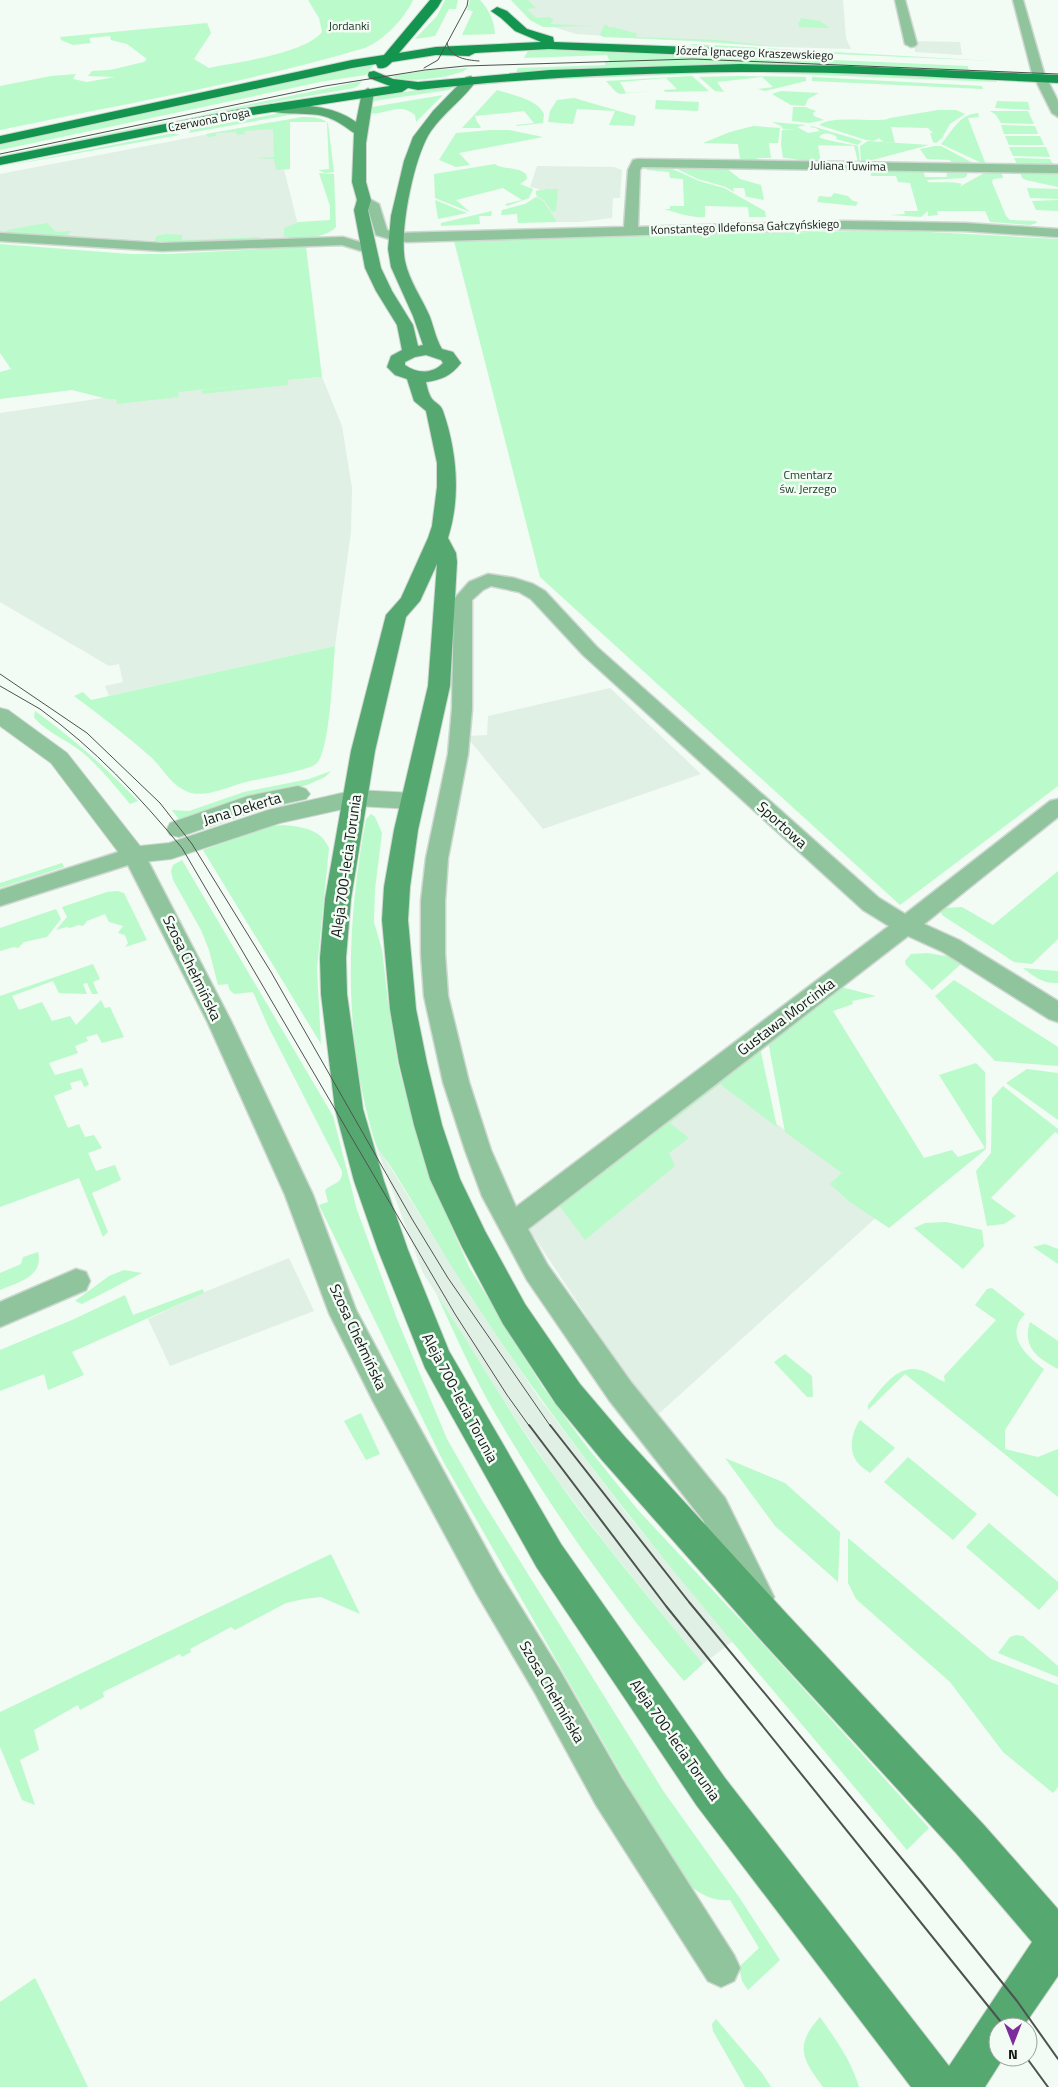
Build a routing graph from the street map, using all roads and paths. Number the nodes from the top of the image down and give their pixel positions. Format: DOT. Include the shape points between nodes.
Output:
graph roads {
  1 [pos="436,0"];
  2 [pos="488,0"];
  3 [pos="900,0"];
  4 [pos="1018,0"];
  5 [pos="498,11"];
  6 [pos="500,37"];
  7 [pos="911,44"];
  8 [pos="585,45"];
  9 [pos="452,50"];
  10 [pos="729,52"];
  11 [pos="387,57"];
  12 [pos="851,57"];
  13 [pos="488,62"];
  14 [pos="1058,67"];
  15 [pos="1038,72"];
  16 [pos="374,75"];
  17 [pos="1058,79"];
  18 [pos="471,80"];
  19 [pos="418,86"];
  20 [pos="368,92"];
  21 [pos="271,108"];
  22 [pos="1057,109"];
  23 [pos="360,130"];
  24 [pos="0,140"];
  25 [pos="0,161"];
  26 [pos="1058,169"];
  27 [pos="364,200"];
  28 [pos="364,227"];
  29 [pos="397,231"];
  30 [pos="631,231"];
  31 [pos="1058,233"];
  32 [pos="0,237"];
  33 [pos="343,241"];
  34 [pos="368,249"];
  35 [pos="435,351"];
  36 [pos="411,352"];
  37 [pos="440,374"];
  38 [pos="415,376"];
  39 [pos="434,409"];
  40 [pos="438,538"];
  41 [pos="0,715"];
  42 [pos="355,798"];
  43 [pos="412,801"];
  44 [pos="1058,806"];
  45 [pos="134,855"];
  46 [pos="0,898"];
  47 [pos="905,925"];
  48 [pos="1055,1006"];
  49 [pos="512,1226"];
  50 [pos="76,1281"];
  51 [pos="0,1315"];
  52 [pos="773,1626"];
  53 [pos="1058,1940"];
  54 [pos="721,1968"];
  55 [pos="1005,2017"];
  56 [pos="988,2043"];
  57 [pos="938,2087"];
  58 [pos="960,2087"];
  1 -- 11 [label="main road"];
  2 -- 5 [label="main road"];
  3 -- 7 [label="street"];
  4 -- 15 [label="street"];
  5 -- 6 [label="main road"];
  5 -- 8 [label="main road" via="526,33"];
  6 -- 8 [label="main road, Józefa Ignacego Kraszewskiego"];
  6 -- 9 [label="main road, Józefa Ignacego Kraszewskiego"];
  6 -- 13 [label="main road"];
  8 -- 10 [label="main road, Józefa Ignacego Kraszewskiego"];
  9 -- 11 [label="main road, Czerwona Droga"];
  9 -- 13 [label="main road" via="472,53"];
  11 -- 16 [label="main road"];
  11 -- 24 [label="main road, Czerwona Droga"];
  12 -- 15 [label="main road, Józefa Ignacego Kraszewskiego"];
  13 -- 18 [label="main road"];
  14 -- 15 [label="main road, Józefa Ignacego Kraszewskiego"];
  15 -- 17 [label="main road, Józefa Ignacego Kraszewskiego"];
  15 -- 18 [label="main road, Józefa Ignacego Kraszewskiego" via="740,68 630,70"];
  15 -- 22 [label="street"];
  16 -- 19 [label="main road" via="390,82"];
  16 -- 20 [label="main road"];
  18 -- 19 [label="main road, Józefa Ignacego Kraszewskiego"];
  18 -- 29 [label="main road" via="418,139 408,168"];
  19 -- 20 [label="main road, Czerwona Droga"];
  20 -- 21 [label="main road, Czerwona Droga"];
  20 -- 23 [label="main road"];
  21 -- 23 [label="main road" via="326,112"];
  21 -- 25 [label="main road, Czerwona Droga"];
  23 -- 27 [label="main road" via="359,182"];
  26 -- 30 [label="street, Juliana Tuwima" via="638,163 634,170"];
  27 -- 28 [label="main road" via="361,210"];
  27 -- 29 [label="street" via="374,207 381,232"];
  28 -- 33 [label="street"];
  28 -- 34 [label="main road"];
  29 -- 30 [label="street, Konstantego Ildefonsa Gałczyńskiego" via="432,236"];
  29 -- 35 [label="main road" via="397,260 401,274"];
  30 -- 31 [label="street, Konstantego Ildefonsa Gałczyńskiego" via="900,225"];
  32 -- 33 [label="street" via="162,247"];
  33 -- 34 [label="street"];
  34 -- 36 [label="main road" via="378,280 406,325"];
  35 -- 36 [label="main road"];
  35 -- 37 [label="main road" via="447,356 452,363"];
  36 -- 38 [label="main road" via="400,356 396,363 399,370"];
  37 -- 38 [label="main road"];
  37 -- 39 [label="main road, Aleja 700-lecia Torunia" via="441,399"];
  38 -- 39 [label="main road, Aleja 700-lecia Torunia" via="423,400"];
  39 -- 40 [label="main road, Aleja 700-lecia Torunia" via="446,463 447,487"];
  40 -- 42 [label="main road, Aleja 700-lecia Torunia" via="416,591 396,615"];
  40 -- 43 [label="main road" via="447,562 439,686"];
  41 -- 45 [label="street, Szosa Chełmińska" via="59,758"];
  42 -- 43 [label="street, Jana Dekerta"];
  42 -- 45 [label="street, Jana Dekerta" via="276,816 171,851"];
  42 -- 57 [label="main road, Aleja 700-lecia Torunia" via="342,869 334,958 334,994 349,1109 369,1181 432,1349 549,1556 710,1792"];
  43 -- 52 [label="main road" via="397,887 399,969 413,1064 445,1179 514,1314 568,1394"];
  44 -- 47 [label="street, Gustawa Morcinka"];
  45 -- 46 [label="street, Jana Dekerta"];
  45 -- 54 [label="street, Szosa Chełmińska" via="215,1014 299,1195 343,1313 384,1392 488,1583 609,1792"];
  47 -- 48 [label="street, Sportowa" via="951,946"];
  47 -- 49 [label="street, Gustawa Morcinka"];
  47 -- 49 [label="street, Sportowa" via="871,904 820,860 590,651 538,595 507,582 488,580 476,586 463,599 462,709 458,754 437,858 434,979 442,1029 456,1082 478,1150"];
  49 -- 52 [label="street" via="564,1314 714,1510"];
  50 -- 51 [label="street"];
  52 -- 53 [label="main road" via="970,1839"];
  53 -- 55 [label="main road"];
  56 -- 58 [label="main road"];
}
